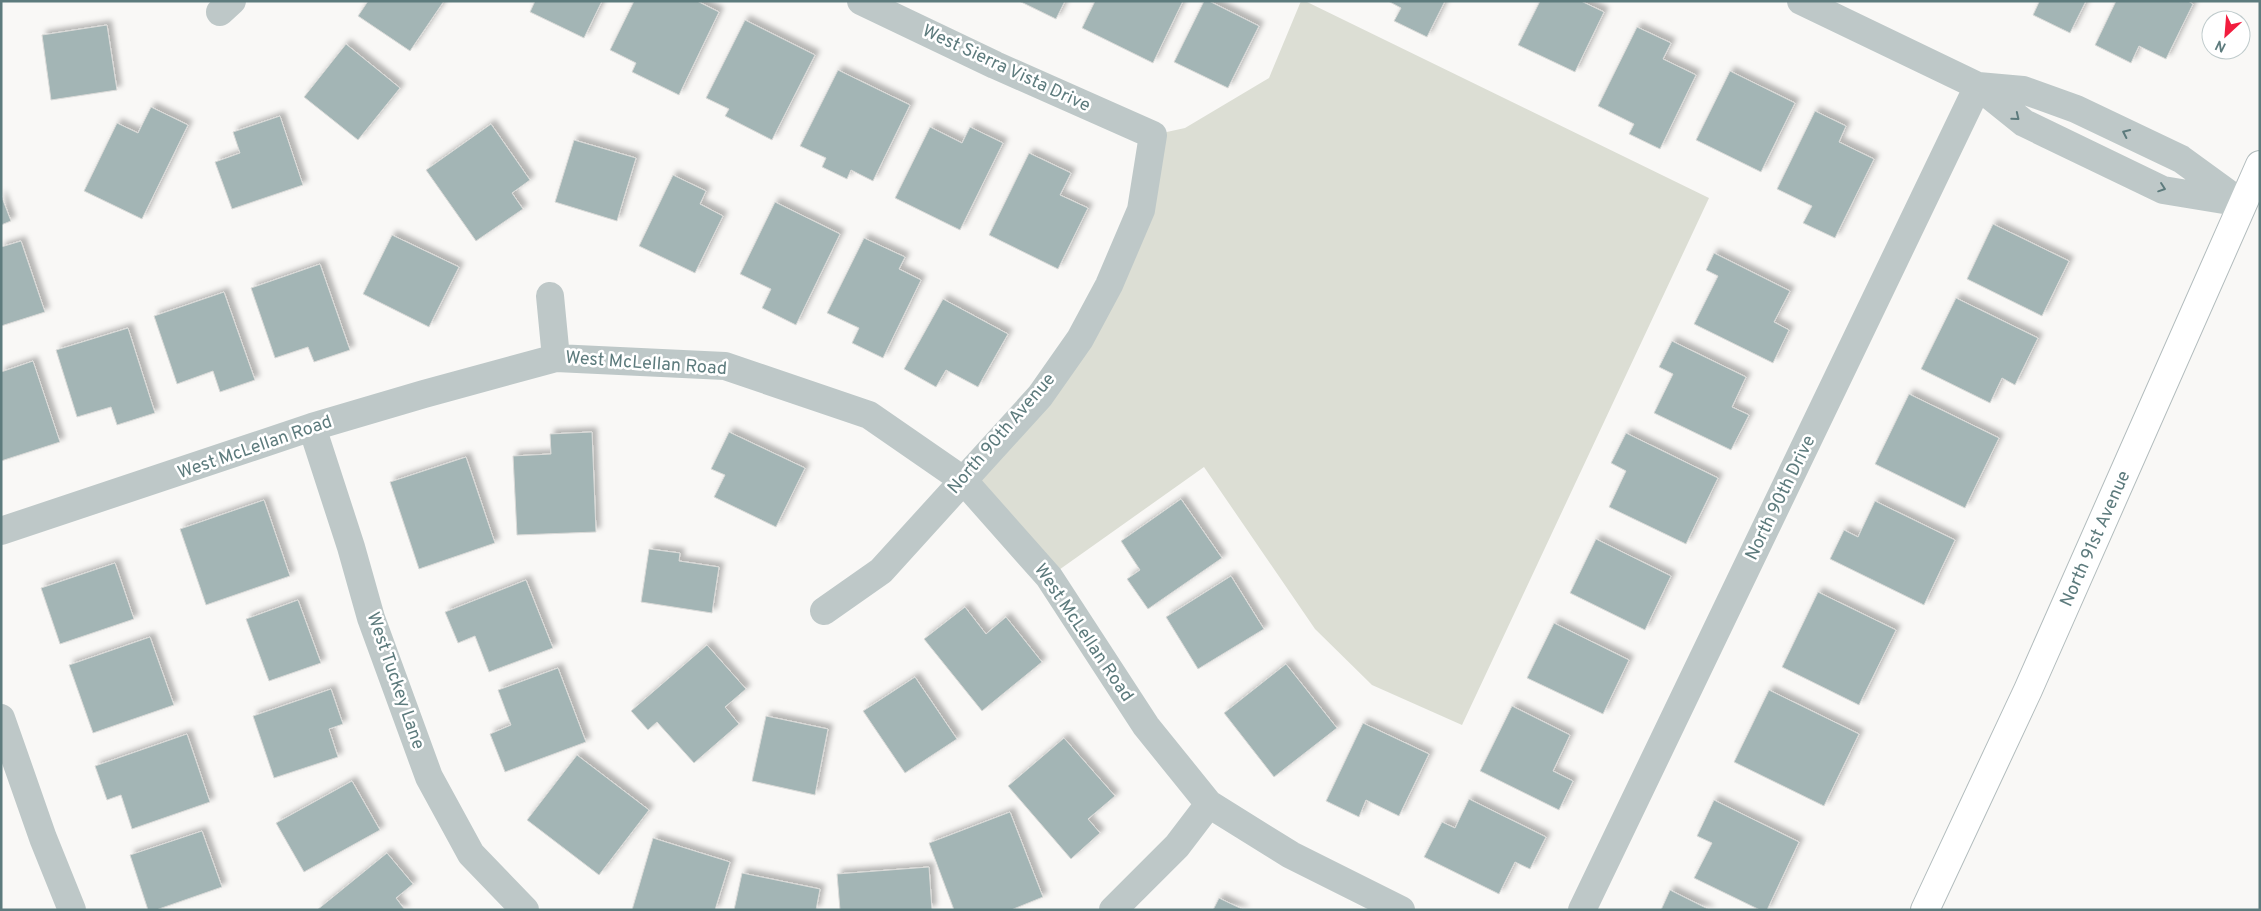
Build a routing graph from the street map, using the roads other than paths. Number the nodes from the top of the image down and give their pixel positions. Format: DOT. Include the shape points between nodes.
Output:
graph roads {
  1 [pos="861,1"];
  2 [pos="1801,1"];
  3 [pos="1978,86"];
  4 [pos="1153,135"];
  5 [pos="2260,165"];
  6 [pos="2251,207"];
  7 [pos="550,296"];
  8 [pos="556,358"];
  9 [pos="312,427"];
  10 [pos="963,480"];
  11 [pos="1,531"];
  12 [pos="824,611"];
  13 [pos="1,718"];
  14 [pos="1209,804"];
  15 [pos="72,910"];
  16 [pos="525,910"];
  17 [pos="1113,910"];
  18 [pos="1401,910"];
  19 [pos="1582,910"];
  20 [pos="1925,910"];
  1 -- 4 [label="street, West Sierra Vista Drive"];
  2 -- 3 [label="street"];
  6 -- 3 [label="street, one-way" via="2181,159 2076,109 2023,90"];
  3 -- 6 [label="street, one-way" via="2024,123 2163,190"];
  3 -- 19 [label="street, North 90th Drive"];
  4 -- 10 [label="street, North 90th Avenue" via="1141,210 1080,339 1040,396"];
  5 -- 6 [label="main road, North 91st Avenue"];
  6 -- 20 [label="main road, North 91st Avenue" via="2201,302 2032,682"];
  7 -- 8 [label="street"];
  8 -- 9 [label="street, West McLellan Road"];
  8 -- 10 [label="street, West McLellan Road" via="725,366 869,415"];
  9 -- 11 [label="street, West McLellan Road"];
  9 -- 16 [label="street, West Tuckey Lane" via="371,618 429,778 471,854"];
  10 -- 12 [label="street, North 90th Avenue" via="881,571"];
  10 -- 14 [label="street, West McLellan Road" via="1049,577 1146,726"];
  13 -- 15 [label="street"];
  14 -- 17 [label="street" via="1177,846"];
  14 -- 18 [label="street, West McLellan Road" via="1291,855"];
}
